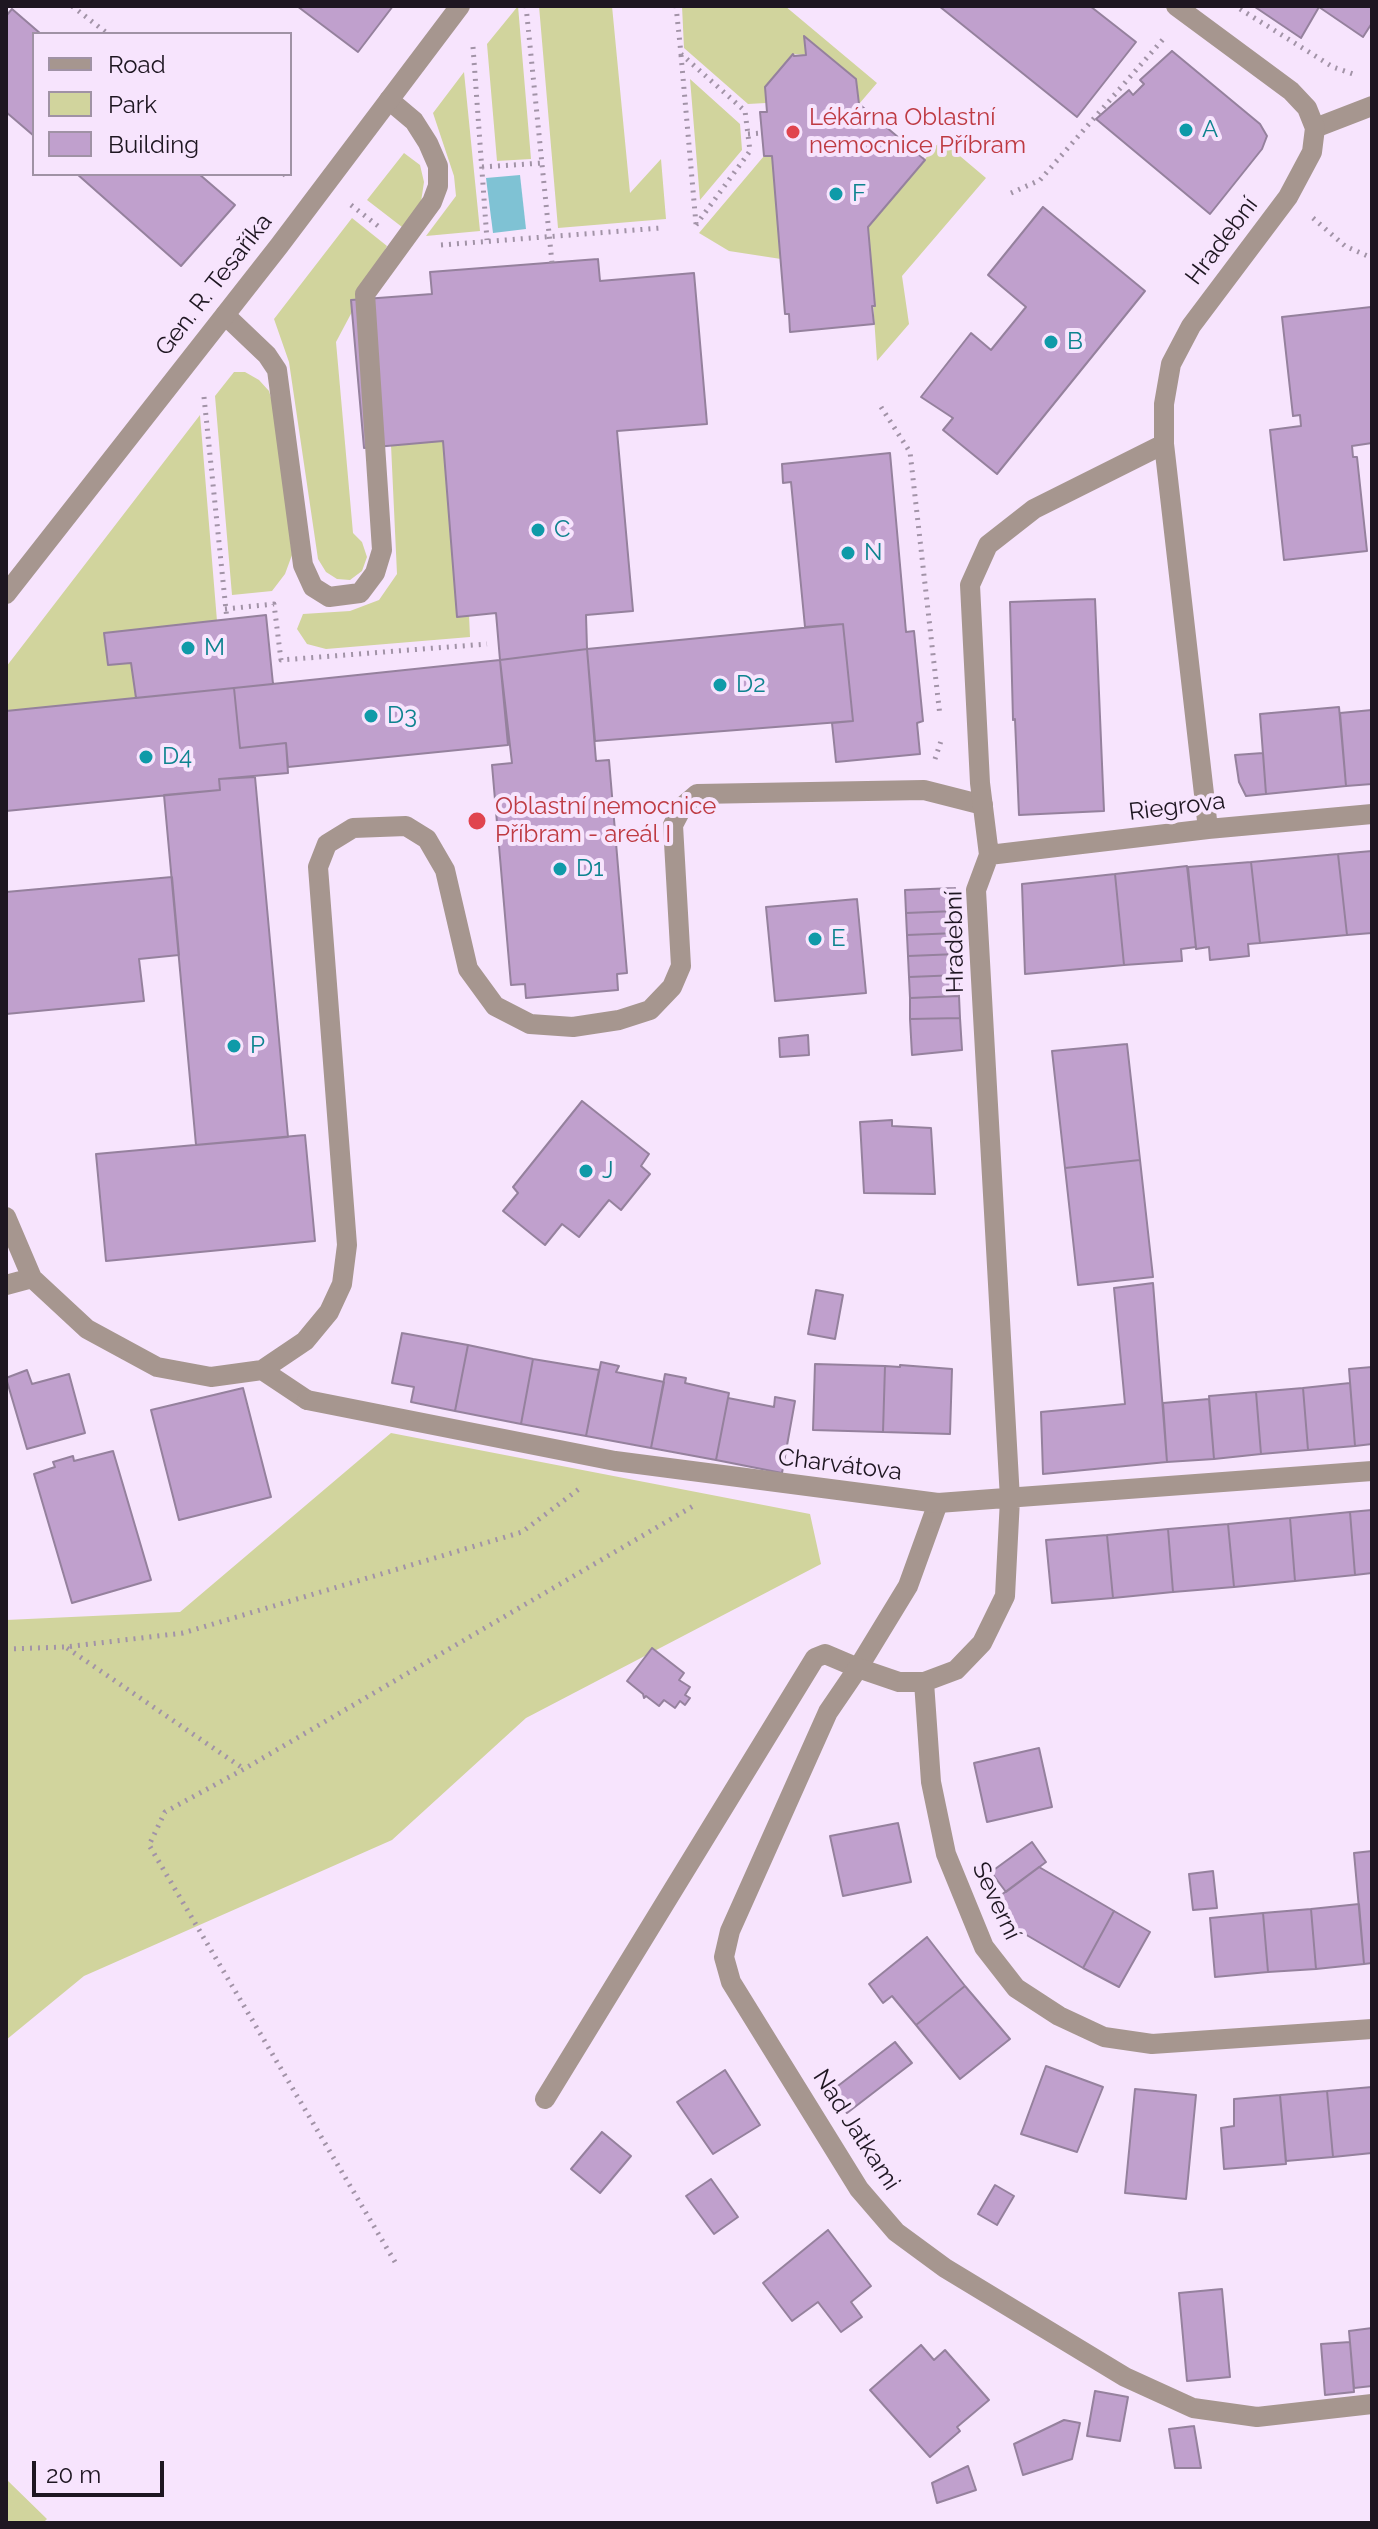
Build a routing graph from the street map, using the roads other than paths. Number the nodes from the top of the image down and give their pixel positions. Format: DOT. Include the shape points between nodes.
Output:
graph roads {
  1 [pos="460,6"];
  2 [pos="1176,6"];
  3 [pos="389,100"];
  4 [pos="1372,106"];
  5 [pos="1315,128"];
  6 [pos="225,315"];
  7 [pos="1164,444"];
  8 [pos="6,594"];
  9 [pos="983,805"];
  10 [pos="1372,814"];
  11 [pos="1208,829"];
  12 [pos="989,855"];
  13 [pos="6,1217"];
  14 [pos="32,1278"];
  15 [pos="6,1285"];
  16 [pos="262,1370"];
  17 [pos="1372,1471"];
  18 [pos="1010,1499"];
  19 [pos="938,1503"];
  20 [pos="858,1668"];
  21 [pos="924,1682"];
  22 [pos="1372,2029"];
  23 [pos="545,2099"];
  24 [pos="1372,2404"];
  1 -- 3 [label="street, Gen. R. Tesaříka"];
  2 -- 5 [label="street" via="1291,91 1307,108"];
  3 -- 6 [label="street, Gen. R. Tesaříka"];
  3 -- 6 [label="street" via="414,121 428,143 438,166 438,186 365,294 382,550 375,573 360,593 329,597 313,587 303,565 277,370"];
  4 -- 5 [label="street"];
  5 -- 7 [label="street, Hradební" via="1312,152 1288,197 1191,326 1171,364"];
  6 -- 8 [label="street, Gen. R. Tesaříka"];
  7 -- 9 [label="street, Hradební" via="1034,509 988,545 970,585"];
  7 -- 11 [label="street, Hradební"];
  9 -- 12 [label="street, Hradební"];
  9 -- 16 [label="street" via="924,790 697,794 673,825 681,966 672,987 650,1010 573,1027 530,1024 495,1006 468,969 445,870 427,839 406,826 353,828 327,844 318,867 347,1245 342,1284 329,1312 305,1341"];
  10 -- 11 [label="street, Riegrova"];
  11 -- 12 [label="street, Riegrova"];
  12 -- 18 [label="street, Hradební" via="976,890"];
  13 -- 14 [label="street"];
  14 -- 15 [label="street"];
  14 -- 16 [label="street" via="87,1329 157,1367 211,1377"];
  16 -- 19 [label="street, Charvátova" via="307,1400 615,1461"];
  17 -- 18 [label="street, Charvátova"];
  18 -- 19 [label="street, Charvátova"];
  18 -- 21 [label="street" via="1005,1596 982,1643 956,1670"];
  19 -- 20 [label="street, Nad Jatkami" via="908,1586"];
  20 -- 21 [label="street" via="899,1682"];
  20 -- 23 [label="street" via="825,1654 815,1658"];
  20 -- 24 [label="street, Nad Jatkami" via="828,1712 730,1931 724,1957 731,1982 859,2189 896,2232 945,2268 1125,2377 1193,2408 1257,2417"];
  21 -- 22 [label="street, Severní" via="931,1782 946,1854 984,1947 1016,1988 1104,2037 1152,2044"];
}
